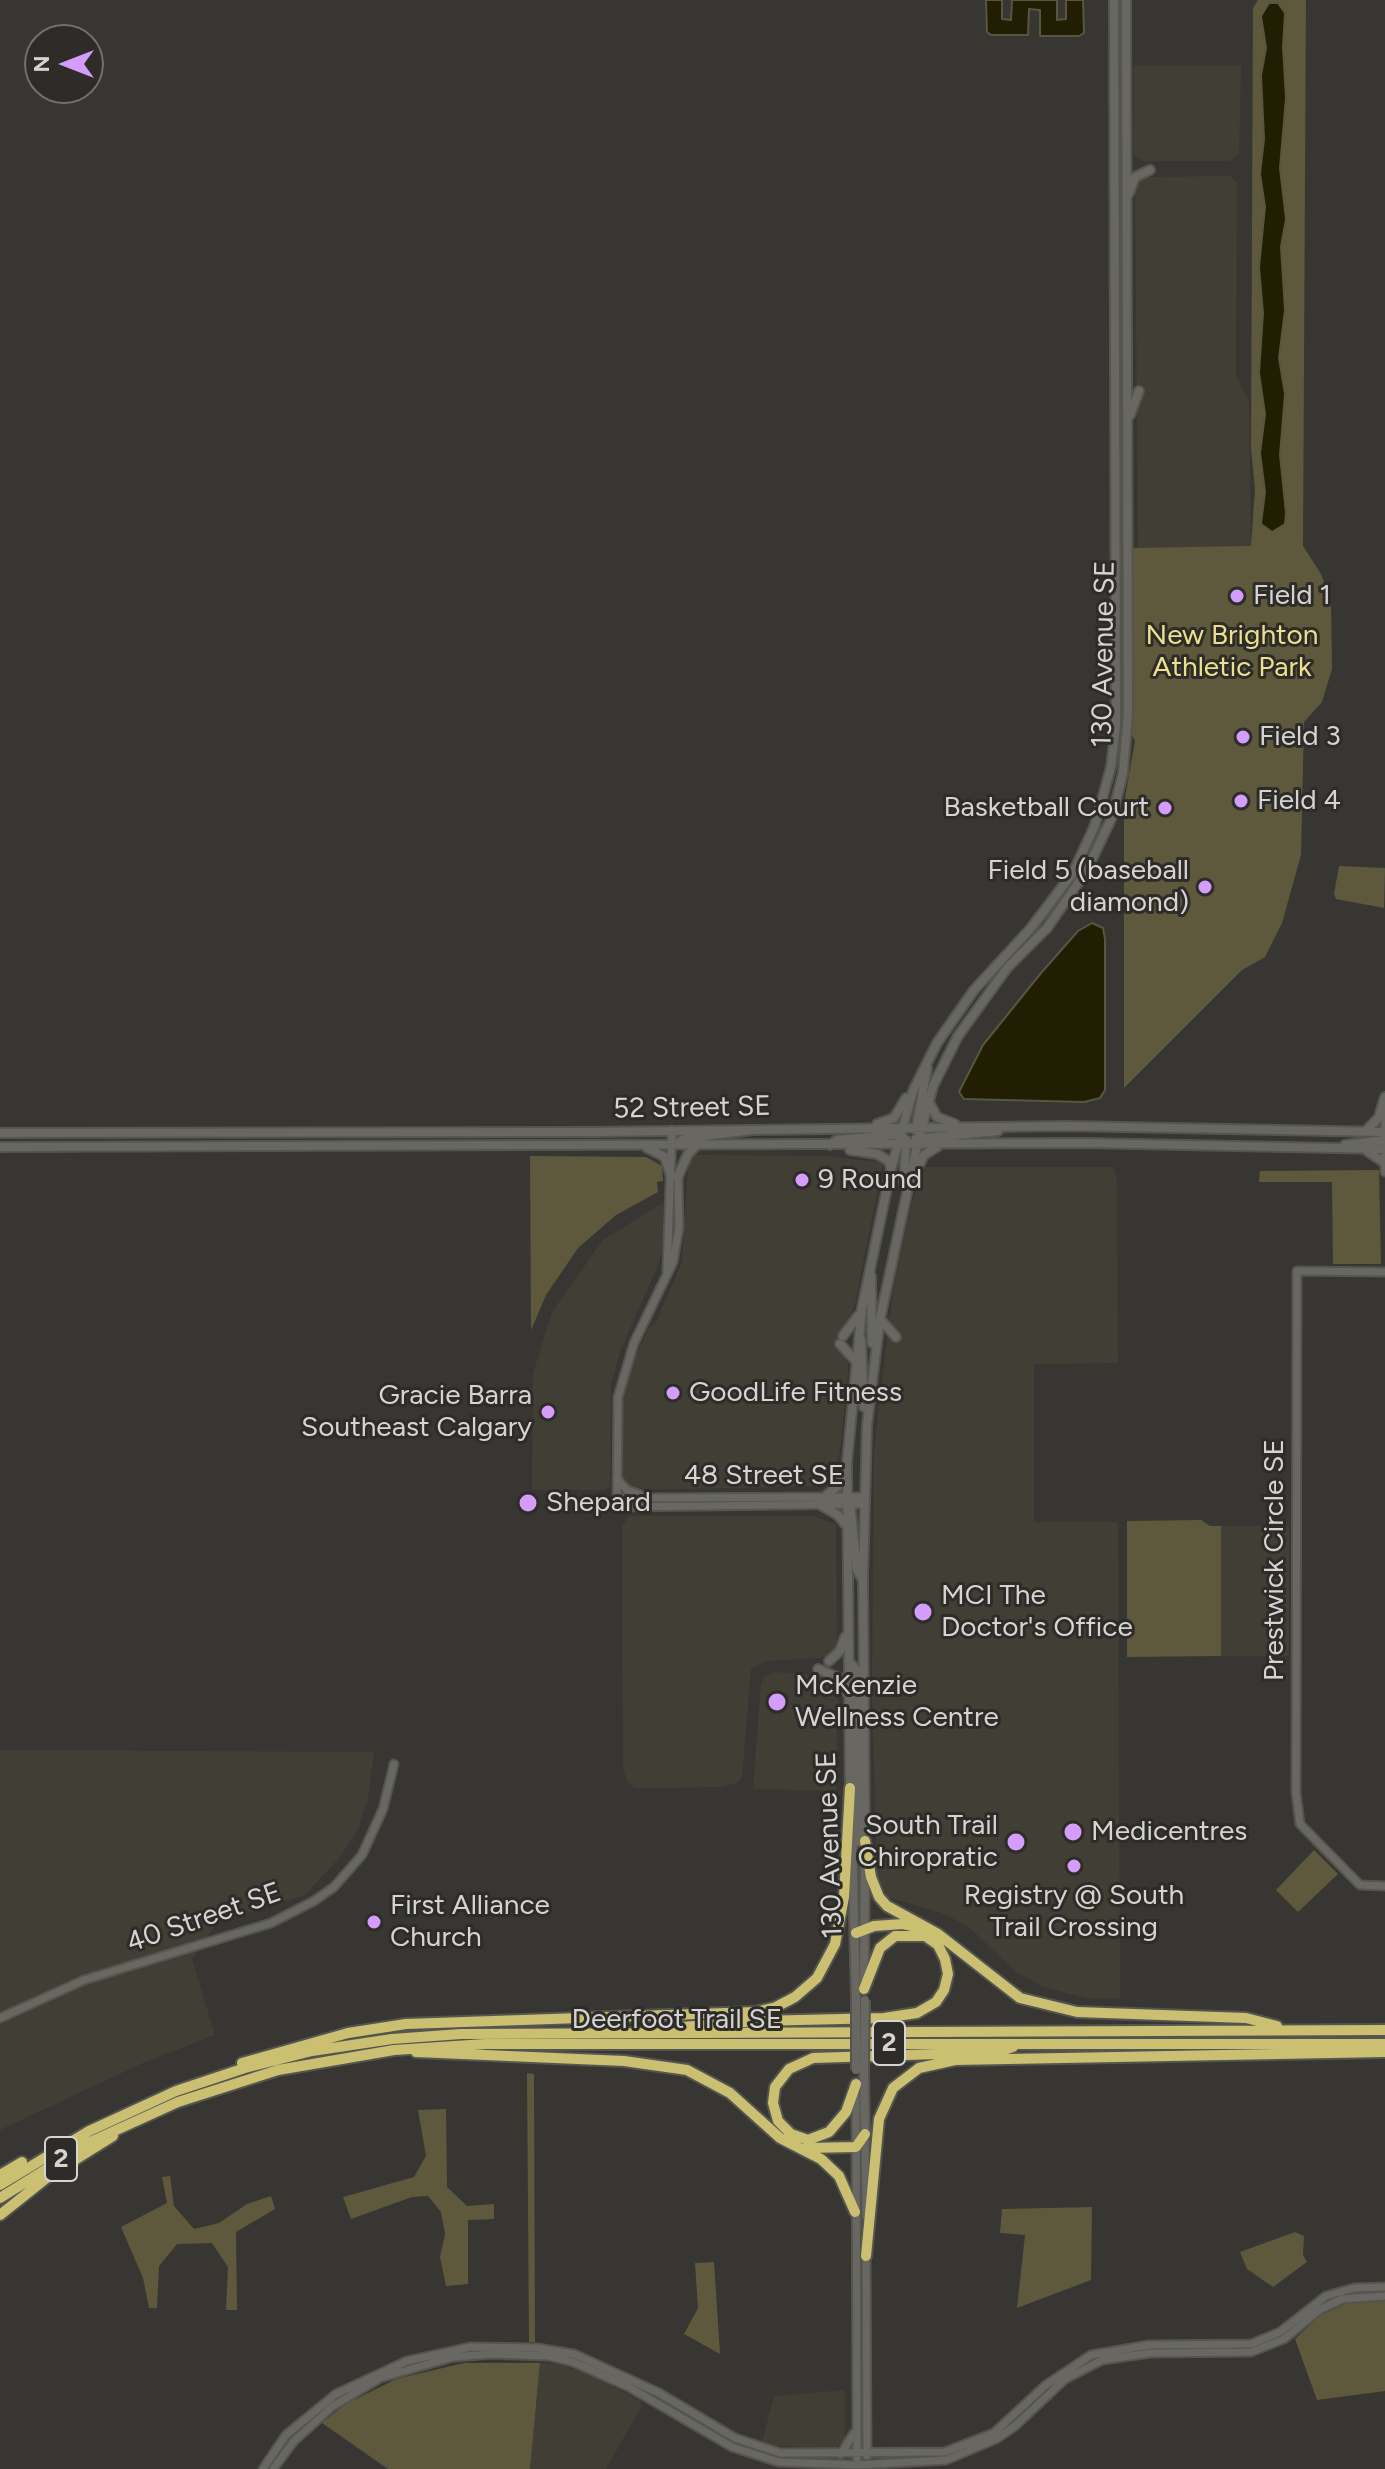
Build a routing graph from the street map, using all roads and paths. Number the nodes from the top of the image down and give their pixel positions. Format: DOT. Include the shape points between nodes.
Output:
graph roads {
  1 [pos="1114,0"];
  2 [pos="1128,0"];
  3 [pos="1150,170"];
  4 [pos="1126,210"];
  5 [pos="1115,297"];
  6 [pos="1127,391"];
  7 [pos="1139,391"];
  8 [pos="1115,417"];
  9 [pos="1127,427"];
  10 [pos="1116,666"];
  11 [pos="1126,753"];
  12 [pos="1111,772"];
  13 [pos="949,1025"];
  14 [pos="931,1095"];
  15 [pos="1385,1097"];
  16 [pos="964,1126"];
  17 [pos="1018,1127"];
  18 [pos="757,1128"];
  19 [pos="851,1128"];
  20 [pos="672,1130"];
  21 [pos="1367,1130"];
  22 [pos="1385,1132"];
  23 [pos="0,1133"];
  24 [pos="910,1137"];
  25 [pos="1385,1140"];
  26 [pos="638,1145"];
  27 [pos="697,1145"];
  28 [pos="672,1146"];
  29 [pos="828,1146"];
  30 [pos="838,1146"];
  31 [pos="938,1146"];
  32 [pos="0,1147"];
  33 [pos="1332,1148"];
  34 [pos="1362,1149"];
  35 [pos="1385,1149"];
  36 [pos="1385,1163"];
  37 [pos="891,1169"];
  38 [pos="1385,1172"];
  39 [pos="674,1176"];
  40 [pos="904,1198"];
  41 [pos="870,1267"];
  42 [pos="1385,1272"];
  43 [pos="862,1308"];
  44 [pos="880,1319"];
  45 [pos="858,1337"];
  46 [pos="896,1337"];
  47 [pos="876,1346"];
  48 [pos="855,1360"];
  49 [pos="867,1425"];
  50 [pos="847,1462"];
  51 [pos="617,1478"];
  52 [pos="827,1495"];
  53 [pos="648,1498"];
  54 [pos="863,1500"];
  55 [pos="848,1501"];
  56 [pos="617,1502"];
  57 [pos="817,1503"];
  58 [pos="846,1525"];
  59 [pos="863,1578"];
  60 [pos="847,1632"];
  61 [pos="829,1661"];
  62 [pos="849,1662"];
  63 [pos="818,1669"];
  64 [pos="848,1696"];
  65 [pos="394,1764"];
  66 [pos="850,1788"];
  67 [pos="865,1841"];
  68 [pos="1385,1886"];
  69 [pos="864,1906"];
  70 [pos="860,1930"];
  71 [pos="938,1934"];
  72 [pos="862,1997"];
  73 [pos="0,2018"];
  74 [pos="1385,2030"];
  75 [pos="1294,2031"];
  76 [pos="632,2033"];
  77 [pos="1021,2044"];
  78 [pos="1385,2044"];
  79 [pos="394,2050"];
  80 [pos="1385,2052"];
  81 [pos="860,2070"];
  82 [pos="197,2083"];
  83 [pos="856,2084"];
  84 [pos="126,2125"];
  85 [pos="89,2131"];
  86 [pos="865,2134"];
  87 [pos="792,2146"];
  88 [pos="856,2147"];
  89 [pos="0,2175"];
  90 [pos="0,2185"];
  91 [pos="0,2198"];
  92 [pos="855,2212"];
  93 [pos="0,2215"];
  94 [pos="866,2256"];
  95 [pos="1385,2287"];
  96 [pos="1385,2296"];
  97 [pos="857,2425"];
  98 [pos="841,2454"];
  99 [pos="857,2454"];
  100 [pos="867,2454"];
  101 [pos="880,2466"];
  102 [pos="857,2467"];
  103 [pos="867,2467"];
  104 [pos="263,2469"];
  105 [pos="273,2469"];
  1 -- 5 [label="main road, 130 Avenue SE"];
  2 -- 4 [label="main road, 130 Avenue SE"];
  3 -- 4 [label="main road" via="1132,181"];
  4 -- 6 [label="main road, 130 Avenue SE"];
  5 -- 6 [label="main road" via="1120,379"];
  5 -- 8 [label="main road, 130 Avenue SE"];
  6 -- 8 [label="main road"];
  6 -- 9 [label="main road, 130 Avenue SE"];
  7 -- 9 [label="main road"];
  8 -- 10 [label="main road, 130 Avenue SE"];
  9 -- 11 [label="main road, 130 Avenue SE"];
  10 -- 11 [label="main road" via="1119,742"];
  10 -- 12 [label="main road, 130 Avenue SE"];
  11 -- 12 [label="main road"];
  11 -- 14 [label="main road, 130 Avenue SE" via="1112,817 1087,870 1047,928 980,1002 945,1059"];
  12 -- 13 [label="main road, 130 Avenue SE" via="1073,873"];
  13 -- 19 [label="main road" via="933,1042 894,1118"];
  13 -- 24 [label="main road, 130 Avenue SE" via="913,1091"];
  14 -- 16 [label="main road" via="935,1115"];
  14 -- 24 [label="main road, 130 Avenue SE"];
  15 -- 21 [label="main road" via="1379,1117"];
  15 -- 22 [label="street"];
  16 -- 17 [label="main road, 52 Street SE"];
  16 -- 24 [label="main road, 52 Street SE"];
  17 -- 21 [label="main road, 52 Street SE"];
  17 -- 24 [label="main road"];
  18 -- 19 [label="main road, 52 Street SE"];
  18 -- 20 [label="main road, 52 Street SE"];
  18 -- 28 [label="main road" via="746,1134 683,1138"];
  19 -- 24 [label="main road, 52 Street SE"];
  20 -- 23 [label="main road, 52 Street SE"];
  20 -- 28 [label="street"];
  21 -- 22 [label="main road, 52 Street SE"];
  22 -- 25 [label="street"];
  24 -- 29 [label="main road" via="837,1140"];
  24 -- 30 [label="main road, 52 Street SE"];
  24 -- 31 [label="main road, 52 Street SE"];
  24 -- 37 [label="main road, 130 Avenue SE"];
  24 -- 40 [label="main road, 130 Avenue SE"];
  25 -- 33 [label="main road"];
  25 -- 35 [label="street"];
  26 -- 28 [label="main road, 52 Street SE"];
  26 -- 32 [label="main road, 52 Street SE"];
  26 -- 39 [label="main road" via="665,1157"];
  27 -- 28 [label="main road, 52 Street SE"];
  27 -- 29 [label="main road, 52 Street SE"];
  27 -- 39 [label="main road"];
  28 -- 39 [label="street"];
  29 -- 30 [label="main road, 52 Street SE"];
  30 -- 37 [label="main road" via="877,1154"];
  31 -- 33 [label="main road, 52 Street SE"];
  31 -- 40 [label="main road" via="920,1160"];
  33 -- 34 [label="main road, 52 Street SE"];
  34 -- 35 [label="main road, 52 Street SE"];
  34 -- 36 [label="main road"];
  35 -- 36 [label="street"];
  36 -- 38 [label="street"];
  37 -- 41 [label="main road, 130 Avenue SE"];
  39 -- 51 [label="street" via="667,1274 624,1368 617,1405"];
  40 -- 44 [label="main road, 130 Avenue SE"];
  41 -- 43 [label="main road, 130 Avenue SE"];
  41 -- 47 [label="main road"];
  42 -- 68 [label="street, Prestwick Circle SE" via="1297,1271 1296,1792 1300,1824 1360,1885"];
  43 -- 45 [label="main road, 130 Avenue SE"];
  43 -- 48 [label="main road" via="841,1340"];
  44 -- 46 [label="main road"];
  44 -- 47 [label="main road, 130 Avenue SE"];
  45 -- 48 [label="main road, 130 Avenue SE"];
  45 -- 49 [label="main road"];
  47 -- 49 [label="main road, 130 Avenue SE"];
  48 -- 50 [label="main road, 130 Avenue SE"];
  49 -- 54 [label="main road, 130 Avenue SE"];
  50 -- 52 [label="main road" via="838,1486"];
  50 -- 55 [label="main road, 130 Avenue SE"];
  51 -- 53 [label="street" via="627,1490"];
  51 -- 56 [label="street"];
  52 -- 53 [label="street, 48 Street SE"];
  52 -- 55 [label="street, 48 Street SE"];
  53 -- 56 [label="street, 48 Street SE"];
  54 -- 55 [label="street, 48 Street SE"];
  54 -- 59 [label="main road, 130 Avenue SE"];
  55 -- 57 [label="street, 48 Street SE"];
  55 -- 58 [label="main road, 130 Avenue SE"];
  55 -- 59 [label="main road" via="857,1570"];
  56 -- 57 [label="street, 48 Street SE"];
  57 -- 58 [label="main road"];
  58 -- 60 [label="main road, 130 Avenue SE"];
  59 -- 67 [label="main road, 130 Avenue SE"];
  60 -- 61 [label="main road" via="840,1651"];
  60 -- 62 [label="main road, 130 Avenue SE"];
  62 -- 64 [label="main road, 130 Avenue SE"];
  62 -- 69 [label="main road" via="856,1669 857,1838"];
  63 -- 64 [label="main road" via="839,1678"];
  64 -- 66 [label="main road, 130 Avenue SE"];
  65 -- 73 [label="street, 40 Street SE" via="383,1809 362,1855 314,1901 271,1923 84,1980"];
  66 -- 70 [label="main road, 130 Avenue SE"];
  66 -- 82 [label="highway" via="844,1897 835,1944 817,1978 782,2005 755,2012 406,2024 259,2056"];
  67 -- 69 [label="main road, 130 Avenue SE"];
  67 -- 71 [label="highway" via="879,1897"];
  69 -- 70 [label="main road, 130 Avenue SE"];
  70 -- 71 [label="highway" via="903,1924"];
  70 -- 72 [label="main road, 130 Avenue SE"];
  70 -- 72 [label="main road, 130 Avenue SE"];
  71 -- 75 [label="highway" via="1009,1992 1043,2007 1246,2018"];
  72 -- 76 [label="highway" via="880,1948 895,1936 925,1936 942,1952 948,1974 944,1990 917,2013 724,2022"];
  72 -- 81 [label="main road, 130 Avenue SE, bridge"];
  74 -- 75 [label="highway, Deerfoot Trail SE / 2"];
  75 -- 76 [label="highway, Deerfoot Trail SE / 2"];
  76 -- 82 [label="highway, Deerfoot Trail SE / 2" via="392,2039 312,2051"];
  77 -- 78 [label="highway, Deerfoot Trail SE / 2"];
  77 -- 79 [label="highway, Deerfoot Trail SE / 2" via="485,2044"];
  77 -- 83 [label="highway" via="998,2052 813,2058 778,2080 774,2110 791,2134 815,2139 842,2119"];
  79 -- 84 [label="highway, Deerfoot Trail SE / 2" via="253,2077"];
  79 -- 87 [label="highway" via="672,2067 730,2093"];
  80 -- 94 [label="highway" via="955,2060 919,2068 893,2088 879,2119"];
  81 -- 83 [label="main road, 130 Avenue SE"];
  81 -- 86 [label="main road, 130 Avenue SE"];
  82 -- 85 [label="highway, Deerfoot Trail SE / 2"];
  83 -- 88 [label="street, 130 Avenue SE"];
  84 -- 91 [label="highway, Deerfoot Trail SE / 2"];
  84 -- 93 [label="highway"];
  85 -- 89 [label="highway"];
  85 -- 90 [label="highway, Deerfoot Trail SE / 2"];
  86 -- 88 [label="highway"];
  86 -- 94 [label="street, 130 Avenue SE"];
  87 -- 88 [label="highway"];
  87 -- 92 [label="highway" via="821,2159 839,2176"];
  88 -- 92 [label="street, 130 Avenue SE"];
  92 -- 97 [label="street, 130 Avenue SE"];
  94 -- 100 [label="street, 130 Avenue SE"];
  95 -- 100 [label="street" via="1326,2296 1280,2332 1251,2344 1149,2345 1091,2355 1063,2372 1011,2421 978,2441 927,2454"];
  96 -- 101 [label="street" via="1342,2299 1319,2310 1284,2339 1251,2352 1150,2353 1102,2360 1065,2379 1015,2426 981,2448 946,2460"];
  97 -- 98 [label="street"];
  97 -- 99 [label="street, 130 Avenue SE"];
  98 -- 99 [label="street"];
  98 -- 104 [label="street" via="789,2454 754,2446 574,2354 470,2347 407,2361 336,2394 286,2435"];
  99 -- 100 [label="street"];
  99 -- 102 [label="street, 130 Avenue SE"];
  100 -- 103 [label="street, 130 Avenue SE"];
  101 -- 103 [label="street"];
  102 -- 103 [label="street"];
  102 -- 105 [label="street" via="787,2463 754,2455 584,2366 549,2356 491,2354 453,2357 380,2378 333,2406 294,2441"];
}
